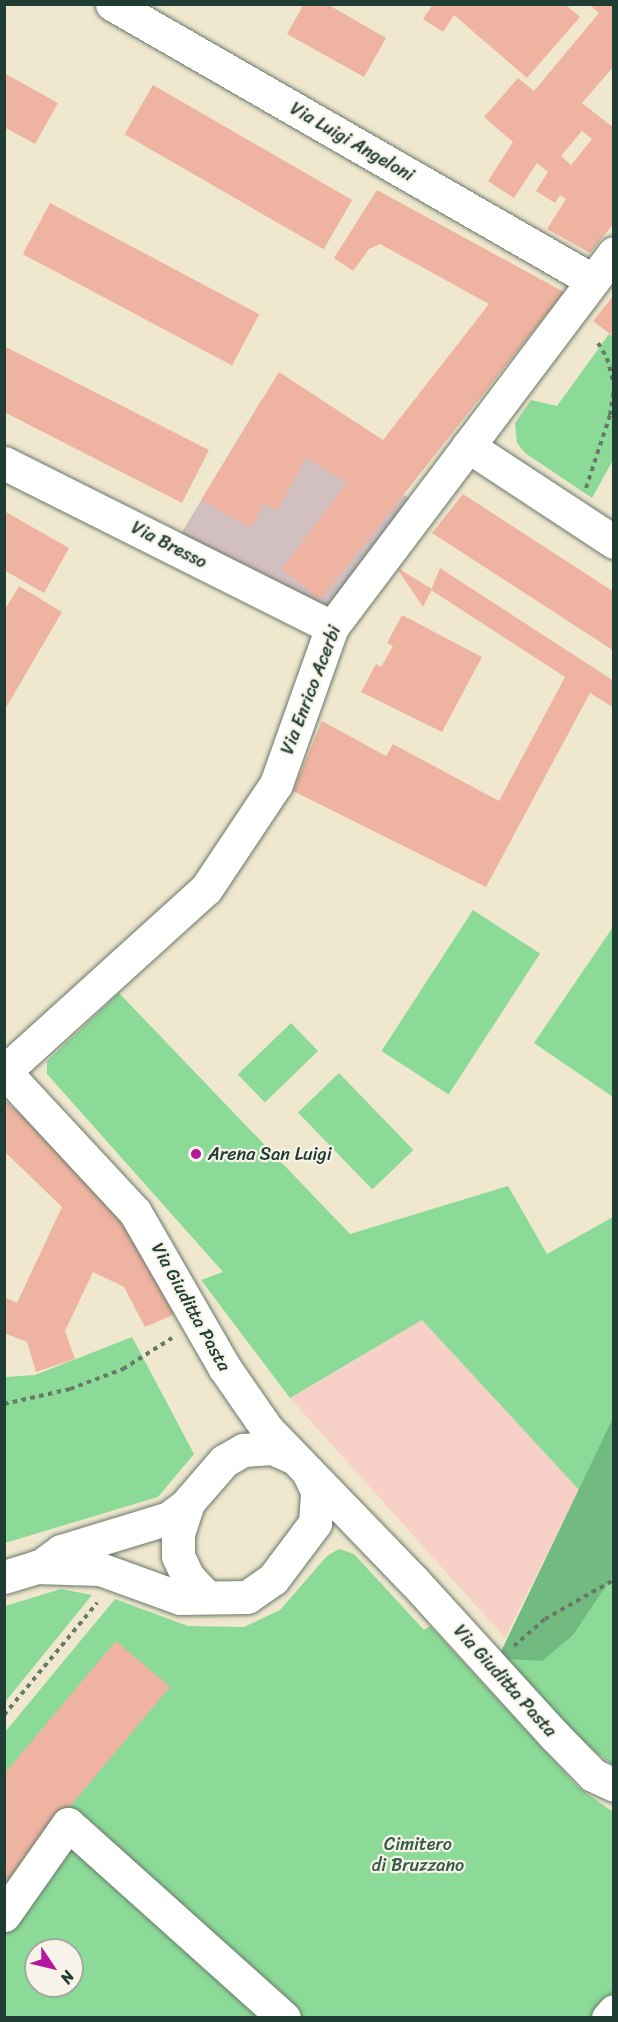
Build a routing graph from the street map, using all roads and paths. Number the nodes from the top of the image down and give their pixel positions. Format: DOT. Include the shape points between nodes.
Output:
graph roads {
  1 [pos="112,4"];
  2 [pos="614,253"];
  3 [pos="592,280"];
  4 [pos="598,343"];
  5 [pos="614,385"];
  6 [pos="614,391"];
  7 [pos="468,446"];
  8 [pos="4,463"];
  9 [pos="585,491"];
  10 [pos="614,542"];
  11 [pos="332,627"];
  12 [pos="4,1071"];
  13 [pos="177,1335"];
  14 [pos="4,1404"];
  15 [pos="300,1464"];
  16 [pos="188,1503"];
  17 [pos="378,1543"];
  18 [pos="301,1544"];
  19 [pos="36,1567"];
  20 [pos="4,1577"];
  21 [pos="614,1580"];
  22 [pos="206,1596"];
  23 [pos="97,1604"];
  24 [pos="505,1654"];
  25 [pos="4,1715"];
  26 [pos="614,1785"];
  27 [pos="4,1915"];
  28 [pos="614,2011"];
  29 [pos="284,2018"];
  30 [pos="608,2018"];
  1 -- 3 [label="street, Via Luigi Angeloni"];
  2 -- 3 [label="street, Via Enrico Acerbi"];
  3 -- 7 [label="street, Via Enrico Acerbi"];
  4 -- 5 [label="path" via="607,358"];
  6 -- 9 [label="path"];
  7 -- 10 [label="street"];
  7 -- 11 [label="street, Via Enrico Acerbi"];
  8 -- 11 [label="street, Via Bresso"];
  11 -- 12 [label="street, Via Enrico Acerbi" via="276,784 206,889"];
  12 -- 15 [label="street, Via Giuditta Pasta" via="135,1212 242,1396"];
  13 -- 14 [label="path" via="123,1369 70,1389"];
  15 -- 16 [label="street" via="265,1447 236,1453 218,1467"];
  15 -- 17 [label="street, Via Giuditta Pasta"];
  15 -- 18 [label="street" via="317,1491 315,1523"];
  16 -- 19 [label="street" via="160,1522 65,1550"];
  16 -- 22 [label="street" via="178,1534 178,1556 188,1577"];
  17 -- 18 [label="street, Via Giuditta Pasta" via="360,1528 338,1522 317,1528"];
  17 -- 26 [label="street, Via Giuditta Pasta" via="593,1775"];
  18 -- 22 [label="street" via="254,1594 231,1600"];
  19 -- 20 [label="street"];
  19 -- 22 [label="street" via="93,1568 180,1598"];
  21 -- 24 [label="path" via="545,1619"];
  23 -- 25 [label="path"];
  27 -- 29 [label="street" via="68,1824"];
  28 -- 30 [label="street"];
}
